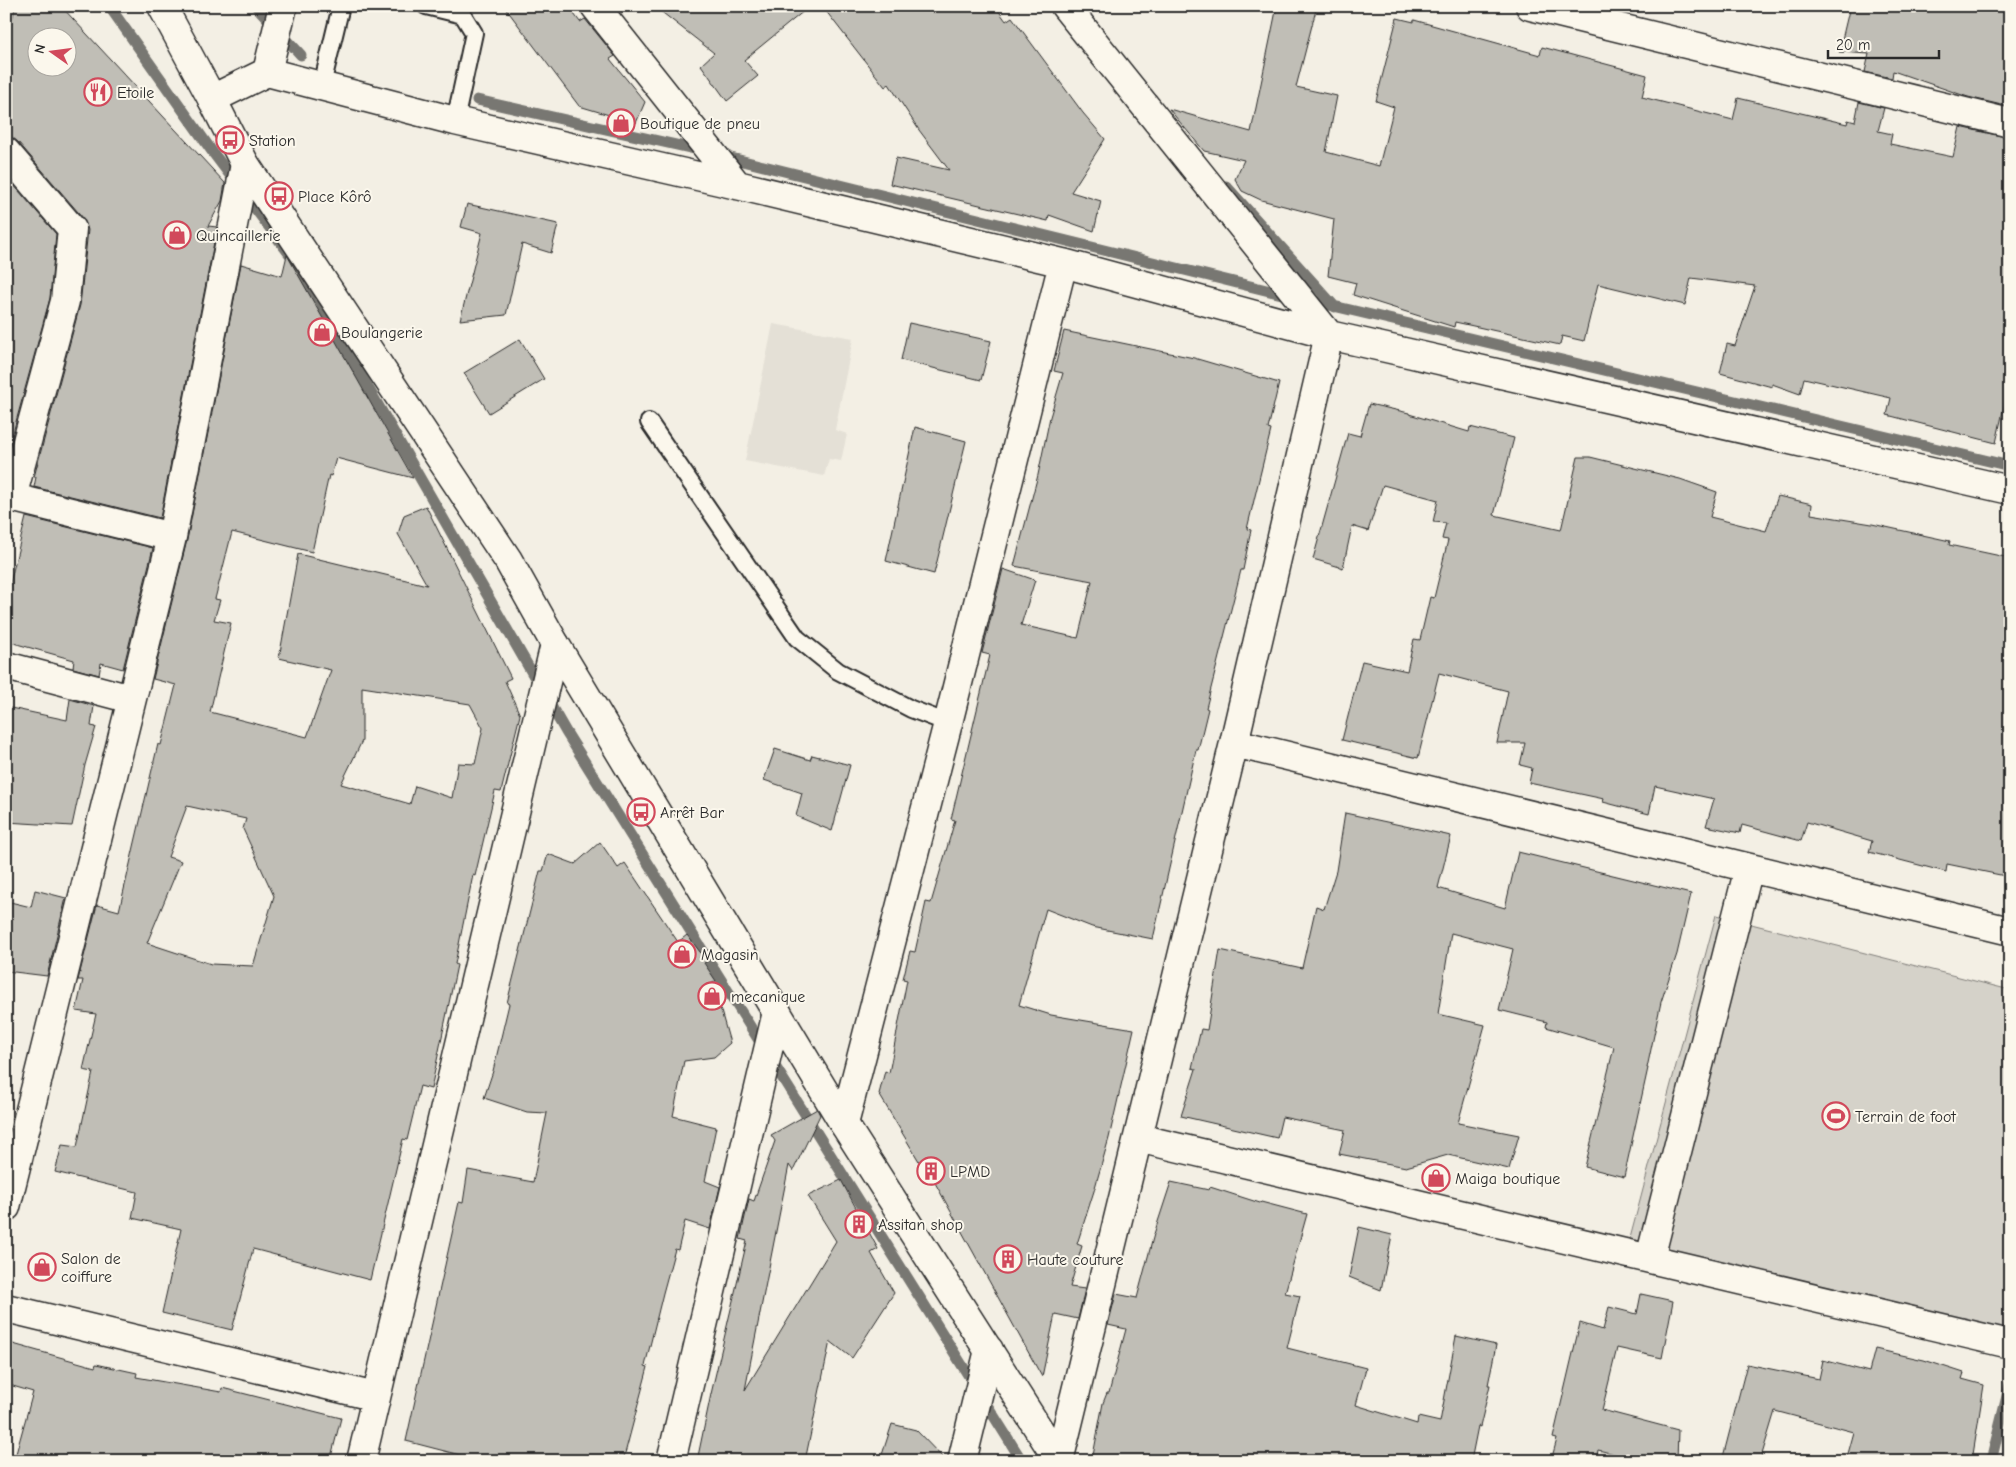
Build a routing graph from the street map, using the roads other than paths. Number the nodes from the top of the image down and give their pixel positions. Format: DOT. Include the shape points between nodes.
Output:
graph roads {
  1 [pos="162,6"];
  2 [pos="283,6"];
  3 [pos="341,6"];
  4 [pos="426,6"];
  5 [pos="595,6"];
  6 [pos="1066,6"];
  7 [pos="1530,6"];
  8 [pos="267,72"];
  9 [pos="322,85"];
  10 [pos="212,99"];
  11 [pos="455,120"];
  12 [pos="2010,123"];
  13 [pos="6,152"];
  14 [pos="245,164"];
  15 [pos="737,185"];
  16 [pos="1064,264"];
  17 [pos="1329,335"];
  18 [pos="648,422"];
  19 [pos="2010,490"];
  20 [pos="9,497"];
  21 [pos="172,537"];
  22 [pos="554,644"];
  23 [pos="6,666"];
  24 [pos="131,699"];
  25 [pos="948,723"];
  26 [pos="1234,743"];
  27 [pos="1749,868"];
  28 [pos="2010,931"];
  29 [pos="777,1012"];
  30 [pos="844,1124"];
  31 [pos="1138,1138"];
  32 [pos="6,1207"];
  33 [pos="1650,1258"];
  34 [pos="6,1308"];
  35 [pos="2010,1344"];
  36 [pos="989,1350"];
  37 [pos="376,1397"];
  38 [pos="361,1461"];
  39 [pos="671,1461"];
  40 [pos="962,1461"];
  41 [pos="1059,1461"];
  1 -- 10 [label="street"];
  2 -- 8 [label="street"];
  3 -- 9 [label="lane"];
  4 -- 11 [label="lane" via="463,15 474,32"];
  5 -- 15 [label="street"];
  6 -- 17 [label="street"];
  7 -- 12 [label="street"];
  8 -- 9 [label="street"];
  8 -- 10 [label="street"];
  9 -- 11 [label="street"];
  10 -- 14 [label="street"];
  11 -- 15 [label="street"];
  13 -- 20 [label="street" via="72,229 65,300"];
  14 -- 21 [label="street"];
  14 -- 22 [label="street" via="508,560"];
  15 -- 16 [label="street"];
  16 -- 17 [label="street"];
  16 -- 25 [label="street"];
  17 -- 19 [label="street"];
  17 -- 26 [label="street"];
  18 -- 25 [label="lane" via="796,638 838,671 911,709"];
  20 -- 21 [label="street"];
  21 -- 24 [label="street"];
  22 -- 29 [label="street"];
  22 -- 37 [label="street"];
  23 -- 24 [label="street"];
  24 -- 32 [label="street"];
  25 -- 30 [label="street"];
  26 -- 27 [label="street"];
  26 -- 31 [label="street"];
  27 -- 28 [label="street"];
  27 -- 33 [label="street"];
  29 -- 30 [label="street"];
  29 -- 39 [label="street"];
  30 -- 36 [label="street"];
  31 -- 33 [label="street"];
  31 -- 41 [label="street"];
  33 -- 35 [label="street"];
  34 -- 37 [label="street"];
  36 -- 40 [label="street"];
  36 -- 41 [label="street"];
  37 -- 38 [label="street"];
}
